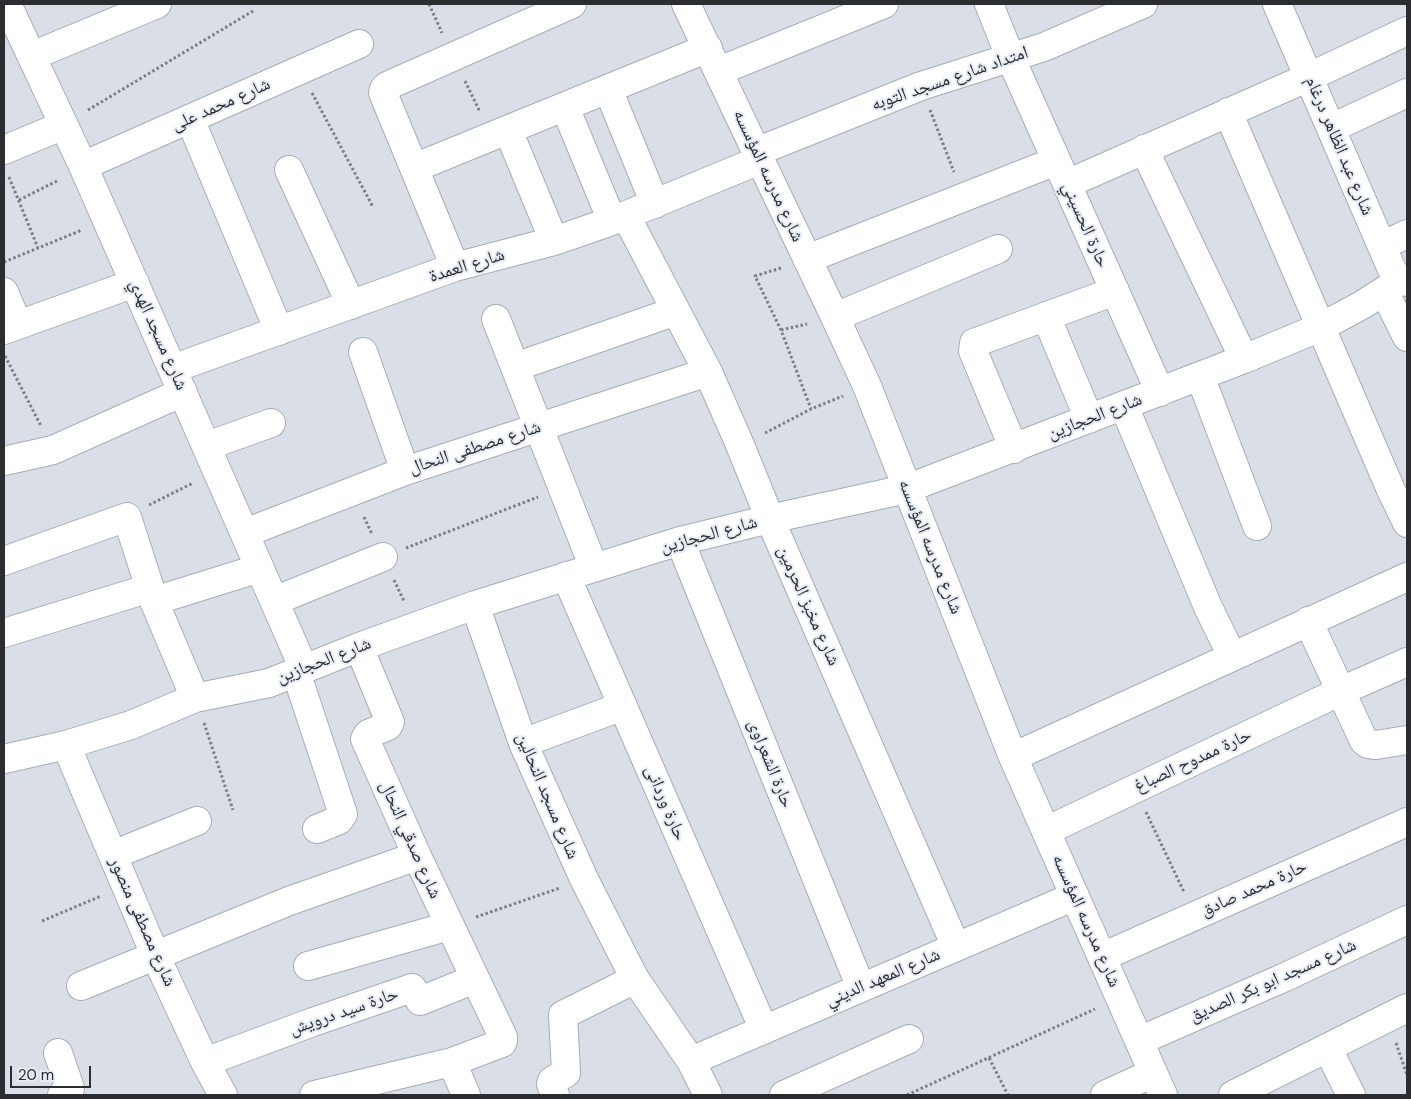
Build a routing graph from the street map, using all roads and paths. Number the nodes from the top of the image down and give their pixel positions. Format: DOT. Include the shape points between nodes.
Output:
graph roads {
  1 [pos="157,4"];
  2 [pos="572,4"];
  3 [pos="686,4"];
  4 [pos="884,4"];
  5 [pos="989,4"];
  6 [pos="1143,4"];
  7 [pos="1277,4"];
  8 [pos="7,10"];
  9 [pos="253,11"];
  10 [pos="1407,31"];
  11 [pos="359,44"];
  12 [pos="32,56"];
  13 [pos="1011,59"];
  14 [pos="713,60"];
  15 [pos="299,70"];
  16 [pos="1309,77"];
  17 [pos="920,86"];
  18 [pos="608,89"];
  19 [pos="1407,92"];
  20 [pos="565,107"];
  21 [pos="1228,112"];
  22 [pos="190,119"];
  23 [pos="64,125"];
  24 [pos="1332,128"];
  25 [pos="508,130"];
  26 [pos="1144,149"];
  27 [pos="758,156"];
  28 [pos="6,162"];
  29 [pos="83,166"];
  30 [pos="414,168"];
  31 [pos="290,170"];
  32 [pos="1061,172"];
  33 [pos="964,198"];
  34 [pos="19,200"];
  35 [pos="655,204"];
  36 [pos="374,207"];
  37 [pos="619,218"];
  38 [pos="106,220"];
  39 [pos="1407,234"];
  40 [pos="554,241"];
  41 [pos="1382,246"];
  42 [pos="38,248"];
  43 [pos="998,249"];
  44 [pos="808,259"];
  45 [pos="4,262"];
  46 [pos="455,267"];
  47 [pos="135,283"];
  48 [pos="1397,284"];
  49 [pos="1115,291"];
  50 [pos="4,292"];
  51 [pos="351,305"];
  52 [pos="676,311"];
  53 [pos="1046,316"];
  54 [pos="835,317"];
  55 [pos="496,319"];
  56 [pos="11,327"];
  57 [pos="1321,327"];
  58 [pos="279,330"];
  59 [pos="1407,337"];
  60 [pos="363,352"];
  61 [pos="4,353"];
  62 [pos="1244,360"];
  63 [pos="515,367"];
  64 [pos="708,372"];
  65 [pos="1200,376"];
  66 [pos="178,380"];
  67 [pos="867,386"];
  68 [pos="1160,392"];
  69 [pos="1124,406"];
  70 [pos="811,409"];
  71 [pos="1089,419"];
  72 [pos="271,423"];
  73 [pos="539,428"];
  74 [pos="740,445"];
  75 [pos="207,446"];
  76 [pos="1014,448"];
  77 [pos="53,450"];
  78 [pos="4,461"];
  79 [pos="217,471"];
  80 [pos="404,471"];
  81 [pos="1399,486"];
  82 [pos="563,488"];
  83 [pos="906,489"];
  84 [pos="352,491"];
  85 [pos="126,516"];
  86 [pos="770,519"];
  87 [pos="1407,523"];
  88 [pos="1257,526"];
  89 [pos="245,533"];
  90 [pos="680,541"];
  91 [pos="382,557"];
  92 [pos="4,561"];
  93 [pos="260,568"];
  94 [pos="594,568"];
  95 [pos="566,576"];
  96 [pos="1407,577"];
  97 [pos="152,595"];
  98 [pos="274,600"];
  99 [pos="475,605"];
  100 [pos="1308,621"];
  101 [pos="416,627"];
  102 [pos="4,633"];
  103 [pos="359,647"];
  104 [pos="1232,656"];
  105 [pos="1407,662"];
  106 [pos="300,671"];
  107 [pos="1341,691"];
  108 [pos="195,698"];
  109 [pos="623,706"];
  110 [pos="1407,740"];
  111 [pos="523,743"];
  112 [pos="66,745"];
  113 [pos="6,751"];
  114 [pos="1013,757"];
  115 [pos="1135,788"];
  116 [pos="234,810"];
  117 [pos="197,821"];
  118 [pos="1407,822"];
  119 [pos="316,829"];
  120 [pos="1046,831"];
  121 [pos="113,855"];
  122 [pos="417,856"];
  123 [pos="584,880"];
  124 [pos="126,885"];
  125 [pos="1074,896"];
  126 [pos="1194,916"];
  127 [pos="1407,920"];
  128 [pos="42,921"];
  129 [pos="450,926"];
  130 [pos="956,947"];
  131 [pos="156,956"];
  132 [pos="1102,956"];
  133 [pos="308,966"];
  134 [pos="636,979"];
  135 [pos="475,980"];
  136 [pos="82,986"];
  137 [pos="861,988"];
  138 [pos="1120,997"];
  139 [pos="1397,1014"];
  140 [pos="764,1030"];
  141 [pos="908,1040"];
  142 [pos="1139,1040"];
  143 [pos="1328,1049"];
  144 [pos="58,1053"];
  145 [pos="989,1058"];
  146 [pos="691,1061"];
  147 [pos="205,1062"];
  148 [pos="452,1062"];
  149 [pos="1407,1075"];
  150 [pos="1158,1084"];
  151 [pos="62,1095"];
  152 [pos="223,1095"];
  153 [pos="314,1095"];
  154 [pos="466,1095"];
  155 [pos="555,1095"];
  156 [pos="708,1095"];
  157 [pos="786,1095"];
  158 [pos="907,1095"];
  159 [pos="1008,1095"];
  160 [pos="1105,1095"];
  161 [pos="1233,1095"];
  162 [pos="1351,1095"];
  1 -- 12 [label="street"];
  2 -- 30 [label="street" via="384,89"];
  3 -- 14 [label="street, شارع مدرسه المؤسسه"];
  4 -- 14 [label="street"];
  5 -- 13 [label="street, حارة الحسيني"];
  6 -- 13 [label="street, امتداد شارع مسجد التوبه"];
  7 -- 16 [label="street, شارع عبد الظاهر درغام"];
  8 -- 12 [label="street, شارع مسجد الهدي"];
  9 -- 23 [label="path"];
  10 -- 16 [label="street"];
  11 -- 15 [label="street, شارع محمد على"];
  12 -- 23 [label="street, شارع مسجد الهدي"];
  13 -- 17 [label="street, امتداد شارع مسجد التوبه"];
  13 -- 32 [label="street, حارة الحسيني"];
  14 -- 18 [label="street"];
  14 -- 27 [label="street, شارع مدرسه المؤسسه"];
  15 -- 22 [label="street, شارع محمد على"];
  15 -- 36 [label="path"];
  16 -- 21 [label="street"];
  16 -- 24 [label="street, شارع عبد الظاهر درغام"];
  17 -- 27 [label="street, امتداد شارع مسجد التوبه"];
  17 -- 33 [label="path"];
  18 -- 20 [label="street"];
  18 -- 35 [label="street"];
  19 -- 24 [label="street"];
  20 -- 25 [label="street"];
  20 -- 37 [label="street, شارع مخبز الحرمين"];
  21 -- 26 [label="street"];
  21 -- 57 [label="street"];
  22 -- 29 [label="street, شارع محمد على"];
  22 -- 58 [label="street"];
  23 -- 28 [label="street"];
  23 -- 29 [label="street, شارع مسجد الهدي"];
  24 -- 41 [label="street, شارع عبد الظاهر درغام"];
  25 -- 30 [label="street"];
  25 -- 40 [label="street"];
  26 -- 32 [label="street"];
  26 -- 62 [label="street"];
  27 -- 35 [label="street, شارع العمدة"];
  27 -- 44 [label="street, شارع مدرسه المؤسسه"];
  28 -- 34 [label="path"];
  29 -- 34 [label="path"];
  29 -- 38 [label="street, شارع مسجد الهدي"];
  30 -- 46 [label="street"];
  31 -- 51 [label="street"];
  32 -- 33 [label="street"];
  32 -- 49 [label="street, حارة الحسيني"];
  33 -- 44 [label="street"];
  34 -- 42 [label="path"];
  35 -- 37 [label="street, شارع العمدة"];
  37 -- 40 [label="street, شارع العمدة"];
  37 -- 52 [label="street, شارع مخبز الحرمين"];
  38 -- 42 [label="path"];
  38 -- 47 [label="street, شارع مسجد الهدي"];
  39 -- 41 [label="street"];
  40 -- 46 [label="street, شارع العمدة"];
  41 -- 48 [label="street, شارع عبد الظاهر درغام"];
  42 -- 45 [label="path"];
  43 -- 54 [label="street"];
  44 -- 54 [label="street, شارع مدرسه المؤسسه"];
  44 -- 70 [label="path" via="755,276 781,330"];
  46 -- 51 [label="street, شارع العمدة"];
  47 -- 56 [label="street"];
  47 -- 66 [label="street, شارع مسجد الهدي"];
  48 -- 57 [label="street, شارع الحجازين"];
  48 -- 59 [label="street, شارع عبد الظاهر درغام"];
  49 -- 53 [label="street"];
  49 -- 68 [label="street, حارة الحسيني"];
  50 -- 56 [label="street"];
  51 -- 58 [label="street, شارع العمدة"];
  52 -- 63 [label="street"];
  52 -- 64 [label="street, شارع مخبز الحرمين"];
  53 -- 71 [label="street"];
  53 -- 76 [label="street" via="977,341 972,347"];
  54 -- 67 [label="street, شارع مدرسه المؤسسه"];
  55 -- 63 [label="street"];
  57 -- 62 [label="street, شارع الحجازين"];
  57 -- 81 [label="street"];
  58 -- 66 [label="street, شارع العمدة"];
  60 -- 80 [label="street"];
  61 -- 77 [label="path"];
  62 -- 65 [label="street, شارع الحجازين"];
  63 -- 73 [label="street"];
  64 -- 73 [label="street, شارع مصطفى النحال"];
  64 -- 74 [label="street, شارع مخبز الحرمين"];
  65 -- 68 [label="street, شارع الحجازين"];
  65 -- 88 [label="street"];
  66 -- 75 [label="street, شارع مسجد الهدي"];
  66 -- 77 [label="street, شارع العمدة"];
  67 -- 70 [label="path"];
  67 -- 83 [label="street, شارع مدرسه المؤسسه"];
  68 -- 69 [label="street, شارع الحجازين"];
  69 -- 71 [label="street, شارع الحجازين"];
  69 -- 104 [label="street" via="1208,607"];
  70 -- 74 [label="path"];
  71 -- 76 [label="street, شارع الحجازين"];
  72 -- 75 [label="street"];
  73 -- 80 [label="street, شارع مصطفى النحال"];
  73 -- 82 [label="street"];
  74 -- 86 [label="street, شارع مخبز الحرمين"];
  75 -- 79 [label="street, شارع مسجد الهدي"];
  76 -- 83 [label="street, شارع الحجازين"];
  77 -- 78 [label="street, شارع العمدة"];
  79 -- 85 [label="path"];
  79 -- 89 [label="street, شارع مسجد الهدي"];
  80 -- 84 [label="street, شارع مصطفى النحال"];
  81 -- 87 [label="street"];
  82 -- 91 [label="path"];
  82 -- 94 [label="street"];
  83 -- 86 [label="street, شارع الحجازين"];
  83 -- 114 [label="street, شارع مدرسه المؤسسه"];
  84 -- 89 [label="street, شارع مصطفى النحال"];
  84 -- 91 [label="path"];
  85 -- 92 [label="street"];
  85 -- 97 [label="street"];
  86 -- 90 [label="street, شارع الحجازين"];
  86 -- 130 [label="street, شارع مخبز الحرمين"];
  89 -- 93 [label="street, شارع مسجد الهدي"];
  90 -- 94 [label="street, شارع الحجازين"];
  90 -- 137 [label="street, حارة الشعراوى"];
  91 -- 98 [label="street"];
  91 -- 101 [label="path"];
  93 -- 97 [label="street"];
  93 -- 98 [label="street, شارع مسجد الهدي"];
  94 -- 95 [label="street, شارع الحجازين"];
  95 -- 99 [label="street, شارع الحجازين"];
  95 -- 109 [label="street, حارة وردانى"];
  96 -- 100 [label="street"];
  97 -- 102 [label="street"];
  97 -- 108 [label="street"];
  98 -- 106 [label="street, شارع مسجد الهدي"];
  99 -- 101 [label="street, شارع الحجازين"];
  99 -- 111 [label="street, شارع مسجد النحالين"];
  100 -- 104 [label="street"];
  100 -- 107 [label="street"];
  101 -- 103 [label="street, شارع الحجازين"];
  103 -- 106 [label="street, شارع الحجازين"];
  103 -- 122 [label="street, شارع صدقي النحال" via="390,722 365,739"];
  104 -- 114 [label="street"];
  105 -- 107 [label="street, حارة ممدوح الصباغ"];
  106 -- 108 [label="street, شارع الحجازين" via="269,683"];
  106 -- 119 [label="street, شارع مسجد الهدي" via="343,814 340,820"];
  107 -- 110 [label="street" via="1362,738 1368,744"];
  107 -- 115 [label="street, حارة ممدوح الصباغ"];
  108 -- 112 [label="street, شارع الحجازين" via="131,725"];
  108 -- 116 [label="path"];
  109 -- 111 [label="street"];
  109 -- 140 [label="street, حارة وردانى"];
  111 -- 123 [label="street, شارع مسجد النحالين"];
  112 -- 113 [label="street, شارع الحجازين"];
  112 -- 121 [label="street, شارع مصطفى منصور"];
  114 -- 120 [label="street, شارع مدرسه المؤسسه"];
  115 -- 120 [label="street, حارة ممدوح الصباغ"];
  115 -- 126 [label="path"];
  117 -- 121 [label="street"];
  118 -- 126 [label="street, حارة محمد صادق"];
  120 -- 125 [label="street, شارع مدرسه المؤسسه"];
  121 -- 124 [label="street, شارع مصطفى منصور"];
  122 -- 129 [label="street, شارع صدقي النحال"];
  122 -- 131 [label="street" via="289,901"];
  123 -- 129 [label="path"];
  123 -- 134 [label="street, شارع مسجد النحالين"];
  124 -- 128 [label="path"];
  124 -- 131 [label="street, شارع مصطفى منصور"];
  125 -- 130 [label="street, شارع المعهد الديني"];
  125 -- 132 [label="street, شارع مدرسه المؤسسه"];
  126 -- 132 [label="street, حارة محمد صادق"];
  127 -- 142 [label="street, شارع مسجد ابو بكر الصديق"];
  129 -- 133 [label="street"];
  129 -- 135 [label="street, شارع صدقي النحال"];
  130 -- 137 [label="street, شارع المعهد الديني"];
  131 -- 136 [label="street"];
  131 -- 147 [label="street, شارع مصطفى منصور"];
  132 -- 138 [label="street, شارع مدرسه المؤسسه"];
  134 -- 146 [label="street, شارع مسجد النحالين"];
  134 -- 155 [label="street" via="562,1016 566,1073 550,1084"];
  135 -- 147 [label="street, حارة سيد درويش" via="420,1001 412,988"];
  135 -- 148 [label="street, شارع صدقي النحال" via="503,1037 502,1043"];
  137 -- 140 [label="street, شارع المعهد الديني"];
  138 -- 142 [label="street, شارع مدرسه المؤسسه"];
  138 -- 145 [label="path"];
  139 -- 143 [label="street"];
  139 -- 149 [label="path"];
  140 -- 146 [label="street, شارع المعهد الديني"];
  141 -- 157 [label="street"];
  142 -- 150 [label="street, شارع مدرسه المؤسسه"];
  143 -- 161 [label="street"];
  143 -- 162 [label="street"];
  144 -- 151 [label="street" via="70,1088"];
  145 -- 158 [label="path"];
  145 -- 159 [label="path"];
  146 -- 156 [label="street, شارع مسجد النحالين"];
  147 -- 152 [label="street, شارع مصطفى منصور"];
  148 -- 153 [label="street"];
  148 -- 154 [label="street"];
  150 -- 160 [label="street"];
}
